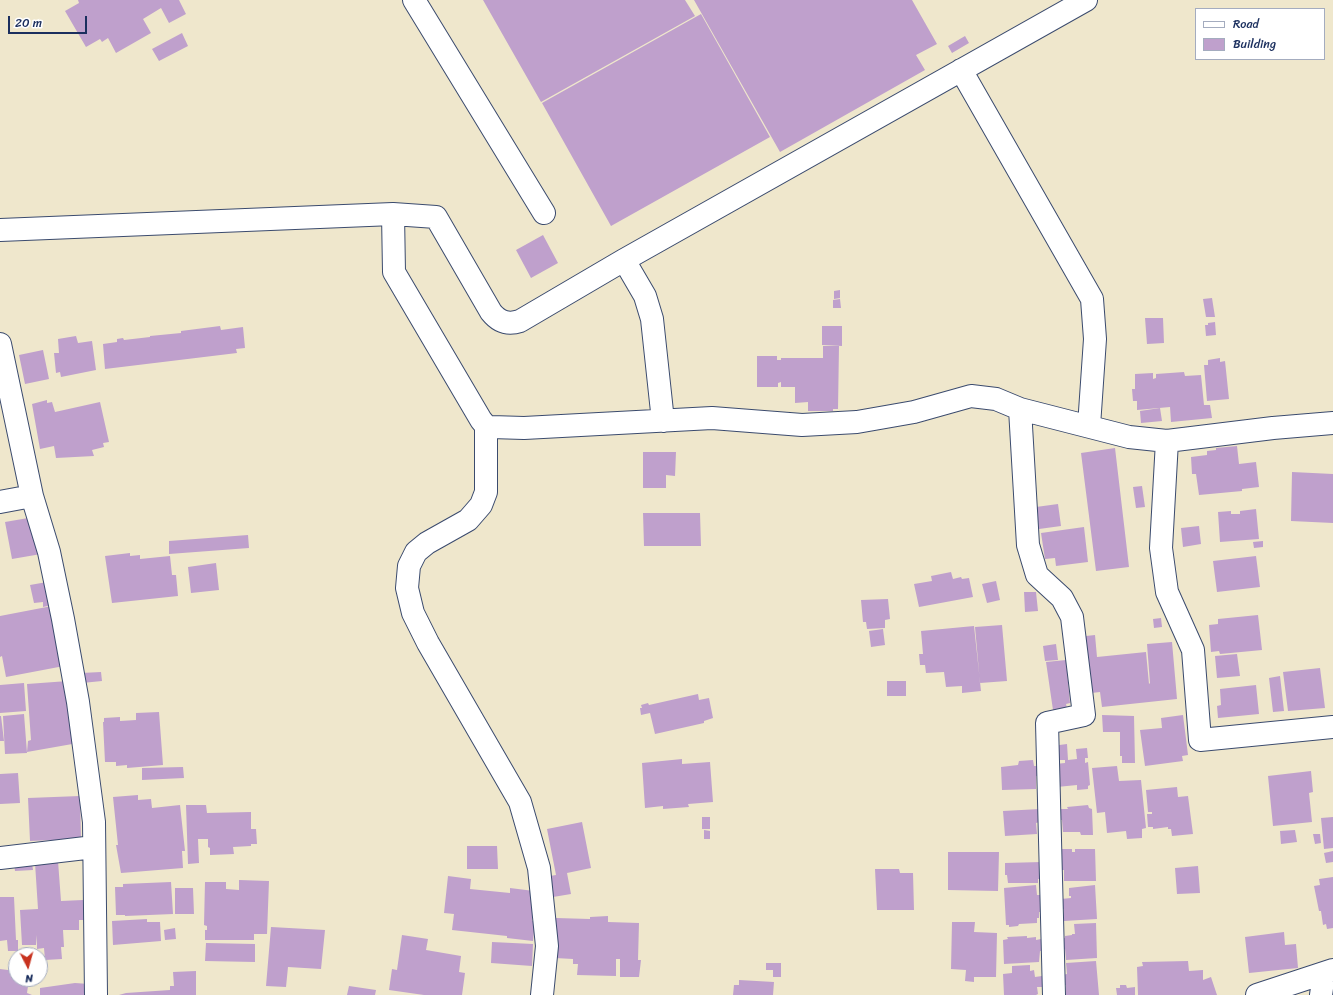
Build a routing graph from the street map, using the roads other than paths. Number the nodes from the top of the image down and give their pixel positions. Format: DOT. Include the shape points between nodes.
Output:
graph roads {
  1 [pos="414,0"];
  2 [pos="1086,0"];
  3 [pos="961,70"];
  4 [pos="544,213"];
  5 [pos="392,214"];
  6 [pos="0,230"];
  7 [pos="624,260"];
  8 [pos="0,344"];
  9 [pos="1020,409"];
  10 [pos="662,421"];
  11 [pos="1333,423"];
  12 [pos="486,426"];
  13 [pos="1089,426"];
  14 [pos="1167,441"];
  15 [pos="32,496"];
  16 [pos="0,502"];
  17 [pos="1333,727"];
  18 [pos="94,847"];
  19 [pos="0,858"];
  20 [pos="1328,972"];
  21 [pos="96,995"];
  22 [pos="542,995"];
  23 [pos="1054,995"];
  24 [pos="1257,995"];
  25 [pos="1321,995"];
  1 -- 4 [label="street"];
  2 -- 3 [label="street"];
  3 -- 7 [label="street"];
  3 -- 13 [label="street" via="1092,299 1094,339"];
  5 -- 6 [label="street"];
  5 -- 7 [label="street" via="436,217 491,312 507,323 520,321"];
  5 -- 12 [label="street" via="394,272"];
  7 -- 10 [label="street" via="645,296 652,319"];
  8 -- 15 [label="street"];
  9 -- 10 [label="street" via="996,399 972,396 914,412 857,422 802,424 712,418"];
  9 -- 13 [label="street"];
  9 -- 23 [label="street" via="1028,545 1037,574 1062,598 1072,617 1084,715 1048,722"];
  10 -- 12 [label="street" via="524,428"];
  11 -- 14 [label="street"];
  12 -- 22 [label="street" via="486,492 481,505 468,520 416,552 409,566 407,588 413,613 428,643 520,802 539,868 547,946"];
  13 -- 14 [label="street" via="1129,437"];
  14 -- 17 [label="street" via="1161,548 1167,592 1193,650 1200,740"];
  15 -- 16 [label="street"];
  15 -- 18 [label="street" via="49,552 63,619 94,822"];
  18 -- 19 [label="street"];
  18 -- 21 [label="street"];
  20 -- 24 [label="street"];
  20 -- 25 [label="street"];
}
